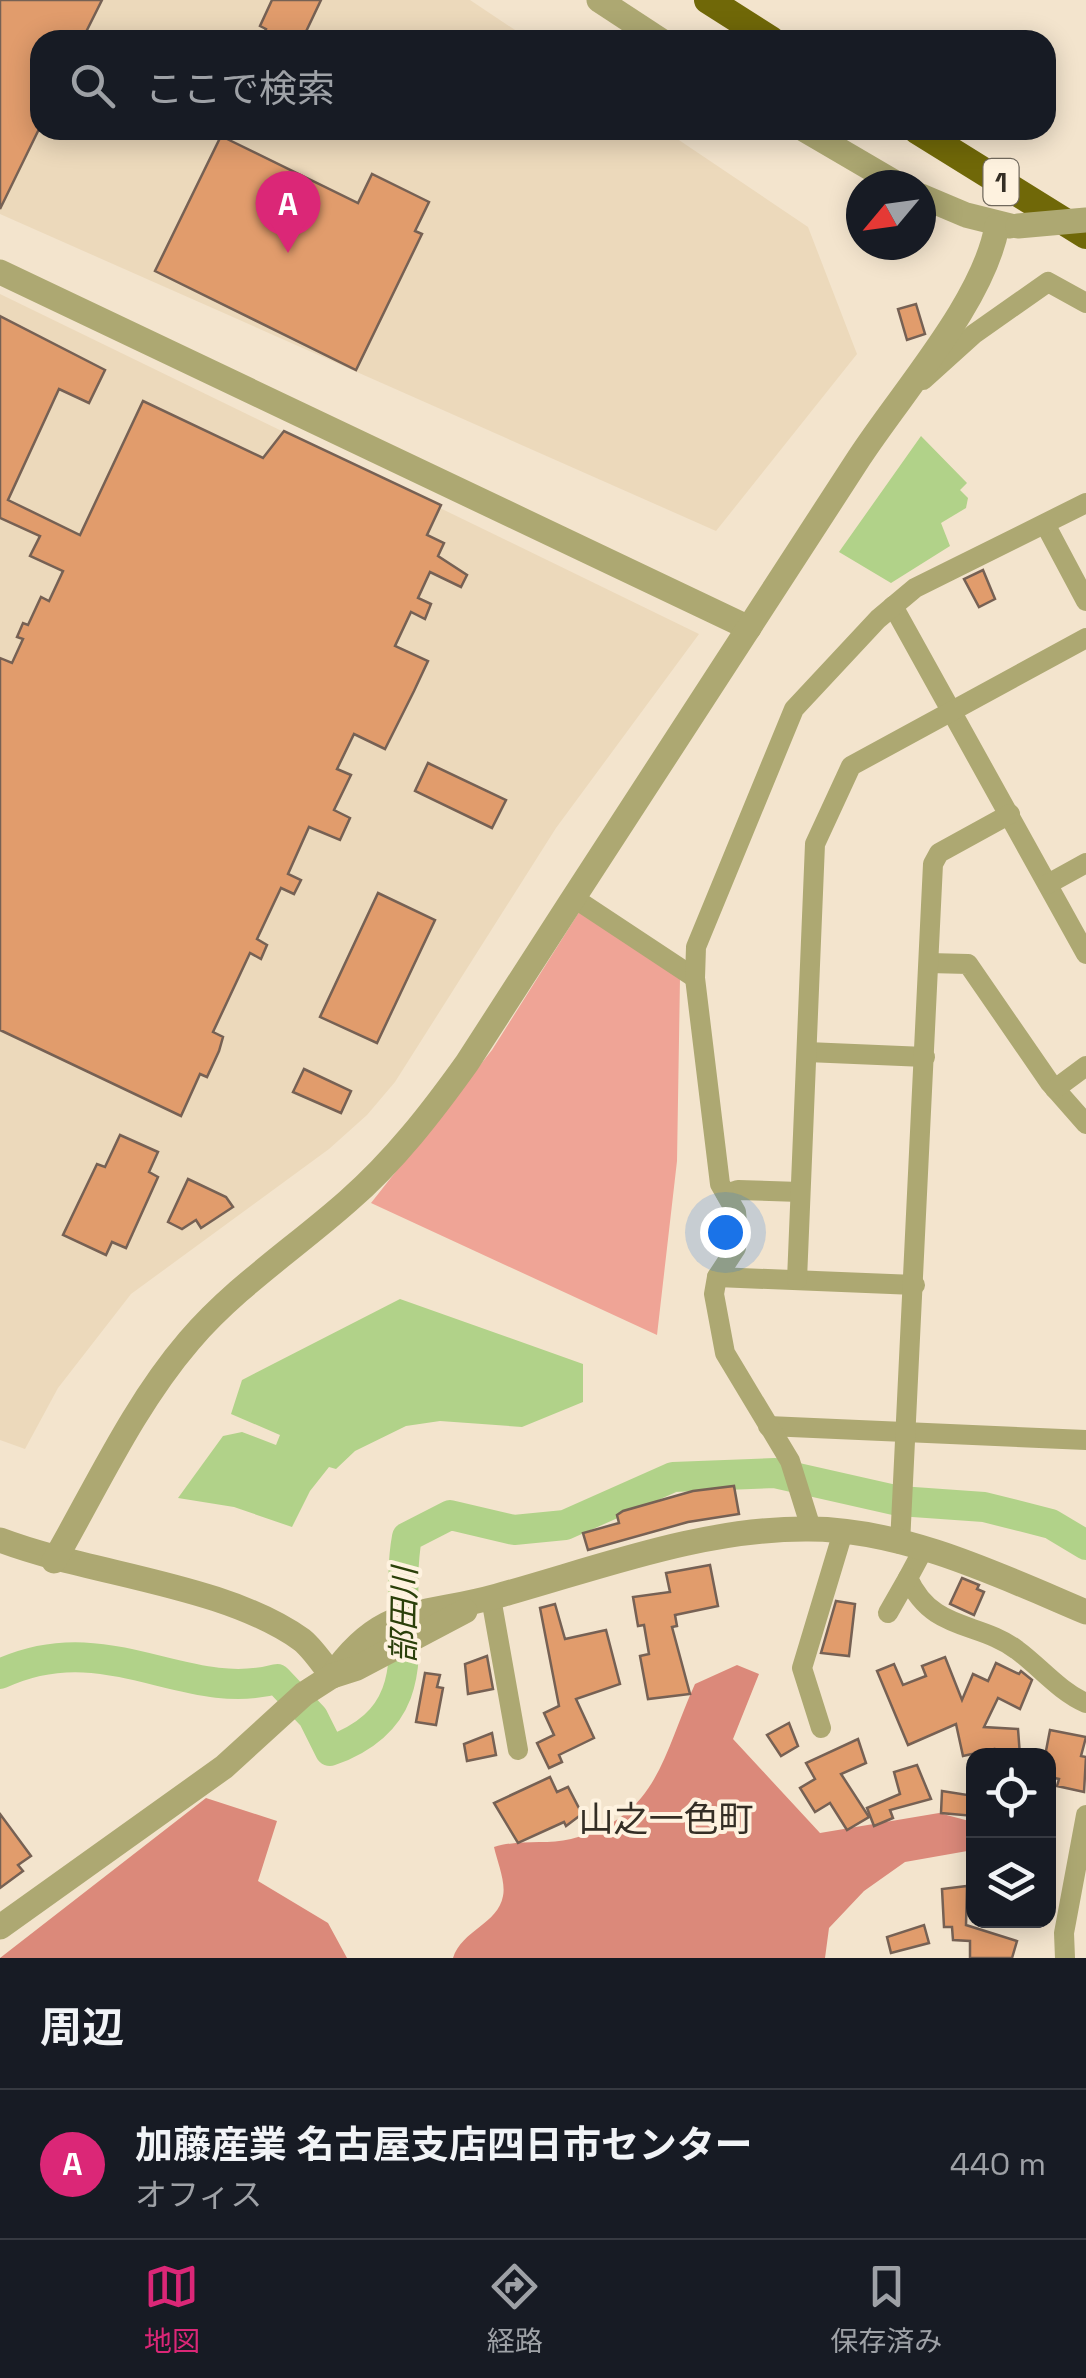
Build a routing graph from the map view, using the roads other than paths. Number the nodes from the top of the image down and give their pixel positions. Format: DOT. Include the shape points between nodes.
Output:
graph roads {
  1 [pos="598,0"];
  2 [pos="708,0"];
  3 [pos="644,30"];
  4 [pos="755,30"];
  5 [pos="822,140"];
  6 [pos="933,140"];
  7 [pos="873,170"];
  8 [pos="936,201"];
  9 [pos="1086,220"];
  10 [pos="1007,226"];
  11 [pos="1086,235"];
  12 [pos="0,272"];
  13 [pos="1086,303"];
  14 [pos="891,410"];
  15 [pos="1086,504"];
  16 [pos="1044,524"];
  17 [pos="1086,601"];
  18 [pos="894,606"];
  19 [pos="749,628"];
  20 [pos="1086,638"];
  21 [pos="952,709"];
  22 [pos="1010,814"];
  23 [pos="1086,863"];
  24 [pos="1048,884"];
  25 [pos="574,898"];
  26 [pos="1086,954"];
  27 [pos="930,963"];
  28 [pos="695,978"];
  29 [pos="807,1052"];
  30 [pos="925,1056"];
  31 [pos="1086,1066"];
  32 [pos="1054,1089"];
  33 [pos="1086,1124"];
  34 [pos="800,1192"];
  35 [pos="726,1194"];
  36 [pos="717,1276"];
  37 [pos="796,1280"];
  38 [pos="915,1285"];
  39 [pos="768,1426"];
  40 [pos="909,1433"];
  41 [pos="1086,1440"];
  42 [pos="812,1528"];
  43 [pos="843,1532"];
  44 [pos="0,1540"];
  45 [pos="912,1547"];
  46 [pos="54,1561"];
  47 [pos="908,1578"];
  48 [pos="491,1598"];
  49 [pos="1086,1612"];
  50 [pos="888,1613"];
  51 [pos="420,1621"];
  52 [pos="332,1676"];
  53 [pos="1086,1702"];
  54 [pos="821,1728"];
  55 [pos="518,1750"];
  56 [pos="1086,1815"];
  57 [pos="0,1926"];
  58 [pos="1072,1955"];
  1 -- 3 [label="street"];
  2 -- 4 [label="highway"];
  5 -- 7 [label="street"];
  6 -- 11 [label="highway, 1"];
  8 -- 10 [label="street"];
  9 -- 10 [label="street, bridge"];
  10 -- 14 [label="street" via="975,288"];
  12 -- 19 [label="street"];
  13 -- 14 [label="street" via="1048,282 974,334"];
  14 -- 19 [label="street"];
  15 -- 16 [label="street"];
  16 -- 17 [label="street"];
  16 -- 18 [label="street" via="914,588"];
  18 -- 21 [label="street"];
  18 -- 28 [label="street" via="794,708 696,946"];
  19 -- 25 [label="street"];
  20 -- 21 [label="street"];
  21 -- 22 [label="street"];
  21 -- 29 [label="street" via="851,766 814,844"];
  22 -- 24 [label="street"];
  22 -- 27 [label="street" via="940,853 934,864"];
  23 -- 24 [label="street"];
  24 -- 26 [label="street"];
  25 -- 28 [label="street"];
  25 -- 46 [label="street" via="467,1063 400,1148 189,1340"];
  27 -- 30 [label="street"];
  27 -- 32 [label="street" via="968,964"];
  28 -- 35 [label="street"];
  29 -- 30 [label="street"];
  29 -- 34 [label="street"];
  30 -- 38 [label="street"];
  31 -- 32 [label="street"];
  32 -- 33 [label="street"];
  34 -- 35 [label="street"];
  34 -- 37 [label="street"];
  35 -- 36 [label="street" via="738,1233"];
  36 -- 37 [label="street"];
  36 -- 39 [label="street" via="724,1353"];
  37 -- 38 [label="street"];
  38 -- 40 [label="street"];
  39 -- 40 [label="street"];
  39 -- 42 [label="street" via="790,1461"];
  40 -- 41 [label="street"];
  40 -- 45 [label="street" via="904,1513"];
  42 -- 43 [label="street"];
  42 -- 48 [label="street" via="711,1538"];
  43 -- 45 [label="street"];
  43 -- 54 [label="street" via="802,1668"];
  44 -- 46 [label="street"];
  45 -- 47 [label="street"];
  45 -- 49 [label="street"];
  46 -- 52 [label="street" via="216,1600 304,1642"];
  47 -- 50 [label="street"];
  47 -- 53 [label="street" via="920,1599 950,1623 1018,1650"];
  48 -- 51 [label="street"];
  48 -- 55 [label="street"];
  51 -- 52 [label="street" via="357,1668"];
  51 -- 52 [label="street" via="353,1646"];
  52 -- 57 [label="street" via="224,1767"];
  56 -- 58 [label="street" via="1064,1933"];
}
